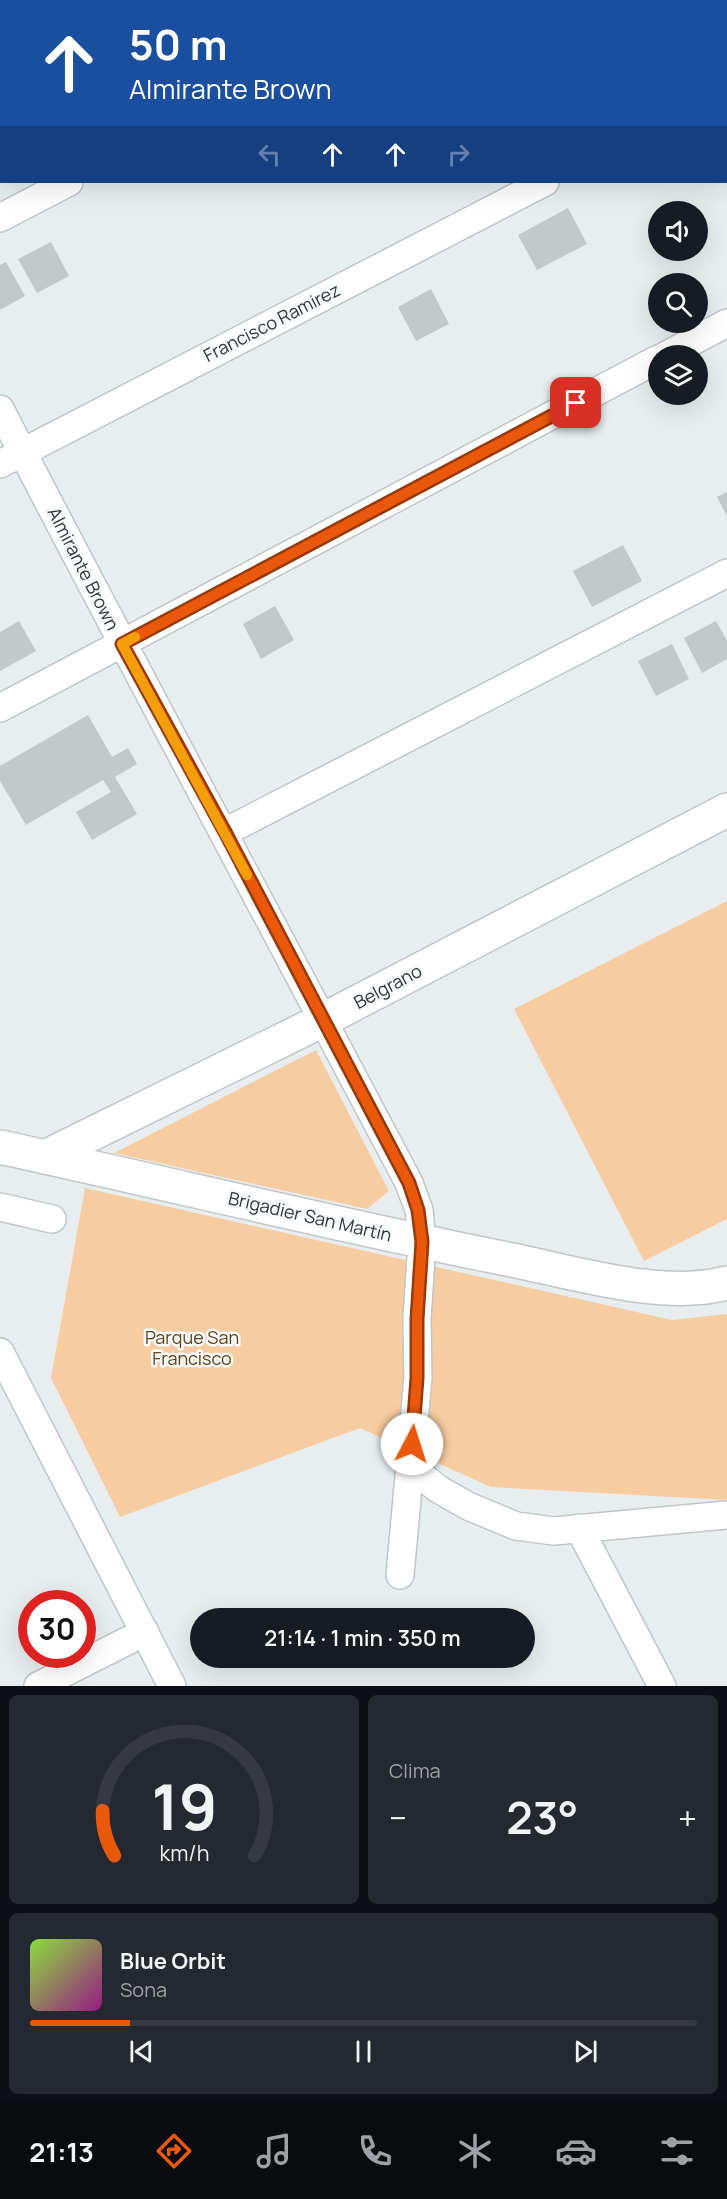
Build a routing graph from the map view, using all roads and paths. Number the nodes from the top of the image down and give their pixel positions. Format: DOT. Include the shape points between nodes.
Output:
graph roads {
  1 [pos="67,183"];
  2 [pos="543,183"];
  3 [pos="0,218"];
  4 [pos="727,323"];
  5 [pos="686,345"];
  6 [pos="648,364"];
  7 [pos="0,409"];
  8 [pos="11,459"];
  9 [pos="727,573"];
  10 [pos="122,644"];
  11 [pos="0,708"];
  12 [pos="727,810"];
  13 [pos="225,832"];
  14 [pos="323,1020"];
  15 [pos="0,1147"];
  16 [pos="45,1157"];
  17 [pos="0,1207"];
  18 [pos="52,1219"];
  19 [pos="422,1242"];
  20 [pos="727,1283"];
  21 [pos="0,1352"];
  22 [pos="410,1466"];
  23 [pos="727,1515"];
  24 [pos="579,1528"];
  25 [pos="400,1575"];
  26 [pos="145,1632"];
  27 [pos="38,1686"];
  28 [pos="172,1686"];
  29 [pos="662,1686"];
  1 -- 3 [label="street"];
  2 -- 8 [label="street, Francisco Ramirez"];
  4 -- 5 [label="street"];
  6 -- 10 [label="street"];
  7 -- 8 [label="street, Almirante Brown"];
  8 -- 10 [label="street, Almirante Brown"];
  9 -- 13 [label="street"];
  10 -- 11 [label="street"];
  10 -- 13 [label="street, Almirante Brown"];
  12 -- 14 [label="main road, Belgrano"];
  13 -- 14 [label="street, Almirante Brown"];
  14 -- 16 [label="main road, Belgrano"];
  14 -- 19 [label="street, Almirante Brown" via="409,1183"];
  15 -- 16 [label="main road, Brigadier San Martín"];
  16 -- 19 [label="main road, Brigadier San Martín"];
  17 -- 18 [label="street"];
  19 -- 20 [label="main road, Brigadier San Martín" via="634,1284 678,1289"];
  19 -- 22 [label="street, Almirante Brown"];
  21 -- 26 [label="street"];
  22 -- 24 [label="street" via="438,1489 468,1506 516,1526 554,1531"];
  22 -- 25 [label="street, Almirante Brown"];
  23 -- 24 [label="street"];
  24 -- 29 [label="street"];
  26 -- 27 [label="street"];
  26 -- 28 [label="street"];
}
